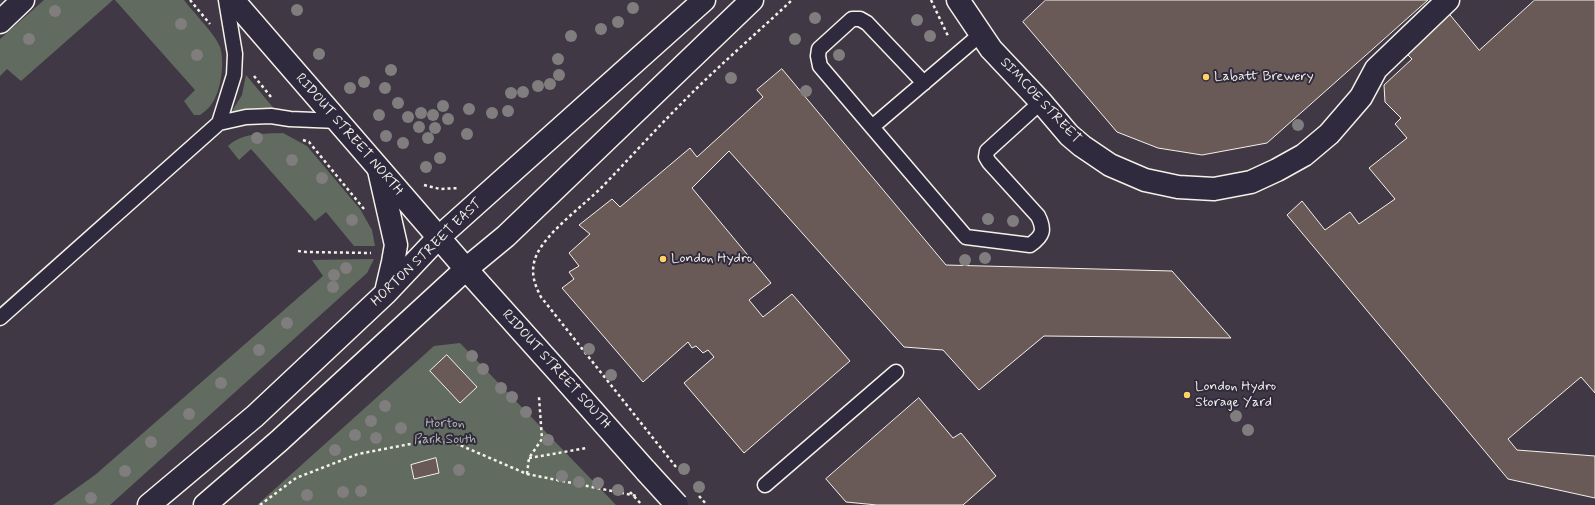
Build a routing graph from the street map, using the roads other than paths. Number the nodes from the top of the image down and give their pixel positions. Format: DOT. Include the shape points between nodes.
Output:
graph roads {
  1 [pos="23,0"];
  2 [pos="226,0"];
  3 [pos="232,0"];
  4 [pos="704,0"];
  5 [pos="752,0"];
  6 [pos="958,0"];
  7 [pos="1448,0"];
  8 [pos="0,22"];
  9 [pos="981,34"];
  10 [pos="924,83"];
  11 [pos="1041,102"];
  12 [pos="338,121"];
  13 [pos="219,123"];
  14 [pos="872,127"];
  15 [pos="379,170"];
  16 [pos="438,238"];
  17 [pos="466,269"];
  18 [pos="386,293"];
  19 [pos="0,318"];
  20 [pos="896,372"];
  21 [pos="765,485"];
  22 [pos="149,505"];
  23 [pos="205,505"];
  24 [pos="677,505"];
  1 -- 8 [label="main road"];
  2 -- 13 [label="lane" via="235,54 234,75"];
  3 -- 12 [label="main road, RIDOUT STREET NORTH"];
  4 -- 16 [label="main road, HORTON STREET EAST"];
  5 -- 17 [label="main road" via="506,236"];
  6 -- 9 [label="main road, SIMCOE STREET"];
  7 -- 11 [label="main road, SIMCOE STREET" via="1376,69 1361,97 1329,134 1304,155 1251,182 1214,189 1196,189 1145,180 1110,165 1082,146 1069,135"];
  9 -- 10 [label="lane"];
  9 -- 11 [label="main road, SIMCOE STREET"];
  10 -- 14 [label="lane"];
  10 -- 14 [label="lane" via="867,22 852,19 819,49 818,56 820,66"];
  11 -- 14 [label="lane" via="987,151 986,157 1038,216 1042,224 1042,233 1030,244 966,237"];
  12 -- 13 [label="lane" via="271,116 246,117"];
  12 -- 15 [label="main road, RIDOUT STREET NORTH"];
  13 -- 19 [label="lane"];
  15 -- 16 [label="main road, RIDOUT STREET NORTH"];
  15 -- 18 [label="main road" via="396,245"];
  16 -- 17 [label="main road, RIDOUT STREET NORTH"];
  16 -- 18 [label="main road, HORTON STREET EAST"];
  17 -- 23 [label="main road" via="279,441"];
  17 -- 24 [label="main road, RIDOUT STREET SOUTH, bridge"];
  18 -- 22 [label="main road, HORTON STREET EAST" via="255,416"];
  20 -- 21 [label="lane"];
}
